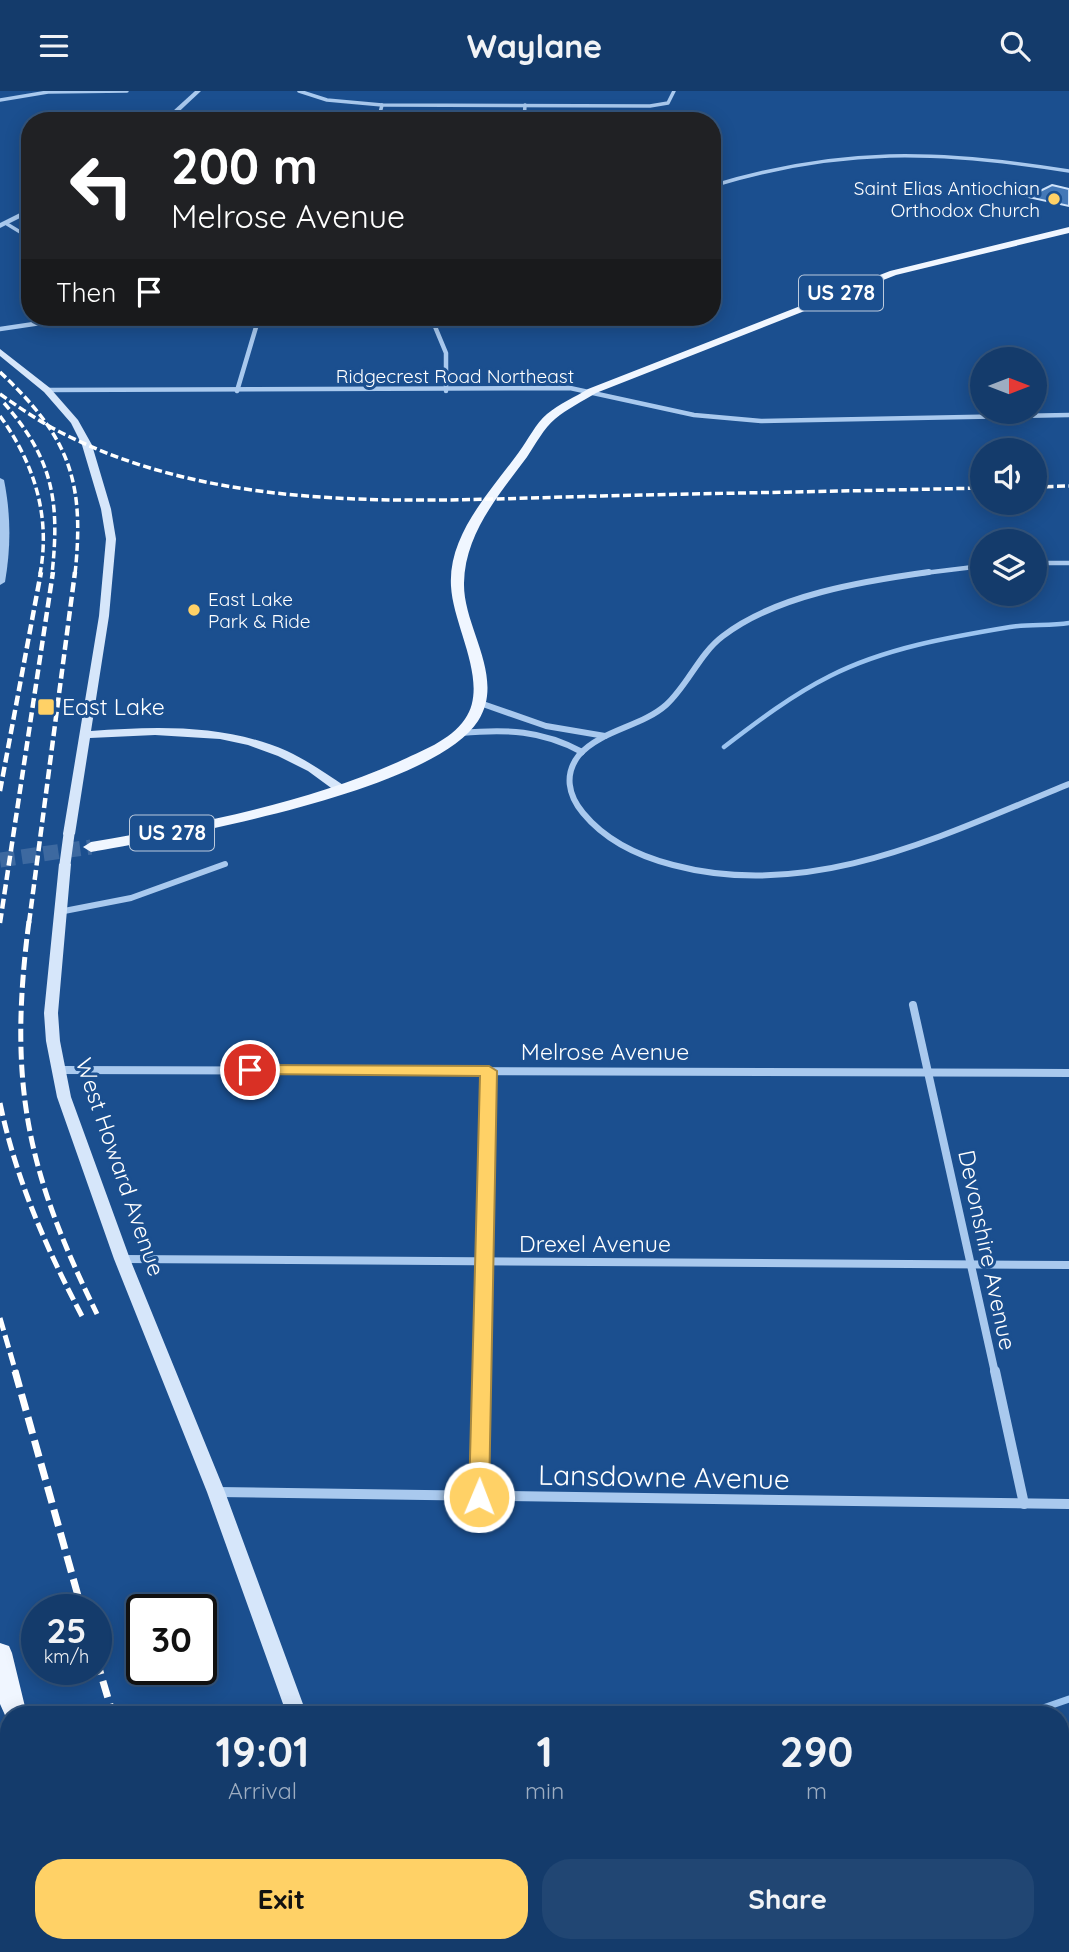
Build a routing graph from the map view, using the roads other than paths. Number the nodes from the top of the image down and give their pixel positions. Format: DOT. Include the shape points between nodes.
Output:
graph roads {
  1 [pos="127,91"];
  2 [pos="198,91"];
  3 [pos="299,91"];
  4 [pos="674,91"];
  5 [pos="0,100"];
  6 [pos="382,105"];
  7 [pos="525,105"];
  8 [pos="175,112"];
  9 [pos="380,112"];
  10 [pos="525,112"];
  11 [pos="1069,171"];
  12 [pos="721,184"];
  13 [pos="21,215"];
  14 [pos="3,225"];
  15 [pos="1069,230"];
  16 [pos="21,234"];
  17 [pos="21,326"];
  18 [pos="256,326"];
  19 [pos="436,326"];
  20 [pos="0,329"];
  21 [pos="0,352"];
  22 [pos="47,390"];
  23 [pos="237,390"];
  24 [pos="446,391"];
  25 [pos="592,391"];
  26 [pos="1069,415"];
  27 [pos="0,481"];
  28 [pos="3,548"];
  29 [pos="1047,563"];
  30 [pos="1069,563"];
  31 [pos="970,568"];
  32 [pos="0,582"];
  33 [pos="480,703"];
  34 [pos="461,733"];
  35 [pos="85,735"];
  36 [pos="605,736"];
  37 [pos="582,752"];
  38 [pos="1069,784"];
  39 [pos="342,790"];
  40 [pos="91,847"];
  41 [pos="225,864"];
  42 [pos="60,912"];
  43 [pos="914,1005"];
  44 [pos="58,1070"];
  45 [pos="489,1071"];
  46 [pos="930,1072"];
  47 [pos="1069,1073"];
  48 [pos="122,1259"];
  49 [pos="484,1262"];
  50 [pos="970,1264"];
  51 [pos="1069,1265"];
  52 [pos="216,1492"];
  53 [pos="479,1497"];
  54 [pos="1024,1504"];
  55 [pos="1069,1504"];
  56 [pos="0,1653"];
  57 [pos="13,1706"];
  58 [pos="294,1706"];
  1 -- 5 [label="street" via="48,92"];
  2 -- 8 [label="street"];
  3 -- 6 [label="street" via="327,100"];
  4 -- 7 [label="street" via="662,105"];
  6 -- 7 [label="street"];
  6 -- 9 [label="street"];
  7 -- 10 [label="street"];
  11 -- 12 [label="street" via="964,156 847,155"];
  13 -- 14 [label="street"];
  14 -- 16 [label="street"];
  15 -- 25 [label="main road, US 278" via="893,273"];
  17 -- 20 [label="street"];
  18 -- 23 [label="street"];
  19 -- 24 [label="street" via="450,365"];
  21 -- 22 [label="main road, West Howard Avenue"];
  22 -- 23 [label="street, Ridgecrest Road Northeast"];
  22 -- 35 [label="main road, West Howard Avenue" via="87,445 111,539"];
  23 -- 24 [label="street, Ridgecrest Road Northeast"];
  24 -- 25 [label="street, Ridgecrest Road Northeast"];
  25 -- 26 [label="street, Ridgecrest Road Northeast" via="694,415 751,421"];
  25 -- 33 [label="main road, US 278" via="544,422 488,499 465,540 457,584 481,679"];
  27 -- 28 [label="street" via="6,508"];
  28 -- 32 [label="street"];
  29 -- 30 [label="street"];
  31 -- 36 [label="street" via="895,577 763,615 720,638 659,711"];
  33 -- 34 [label="main road, US 278"];
  33 -- 36 [label="street" via="546,726"];
  34 -- 37 [label="street" via="534,731"];
  34 -- 39 [label="main road, US 278" via="422,757"];
  35 -- 39 [label="main road" via="184,731 241,739 296,758"];
  35 -- 42 [label="main road, West Howard Avenue, bridge"];
  36 -- 37 [label="street"];
  37 -- 38 [label="street" via="571,771 570,788 584,815 614,842 661,863 708,874 751,877 784,878 863,863"];
  39 -- 40 [label="main road, US 278" via="198,828"];
  41 -- 42 [label="street" via="131,898"];
  42 -- 44 [label="main road, West Howard Avenue" via="51,1013"];
  43 -- 46 [label="street, Devonshire Avenue"];
  44 -- 45 [label="street, Melrose Avenue"];
  44 -- 48 [label="main road, West Howard Avenue"];
  45 -- 46 [label="street, Melrose Avenue"];
  45 -- 49 [label="street"];
  46 -- 47 [label="street, Melrose Avenue"];
  46 -- 50 [label="street, Devonshire Avenue"];
  48 -- 49 [label="street, Drexel Avenue"];
  48 -- 52 [label="main road, West Howard Avenue"];
  49 -- 50 [label="street, Drexel Avenue"];
  49 -- 53 [label="street"];
  50 -- 51 [label="street, Drexel Avenue"];
  50 -- 54 [label="street, Devonshire Avenue"];
  52 -- 53 [label="street, Lansdowne Avenue"];
  52 -- 58 [label="main road, West Howard Avenue"];
  53 -- 54 [label="street, Lansdowne Avenue"];
  54 -- 55 [label="street, Lansdowne Avenue"];
  56 -- 57 [label="main road"];
}
